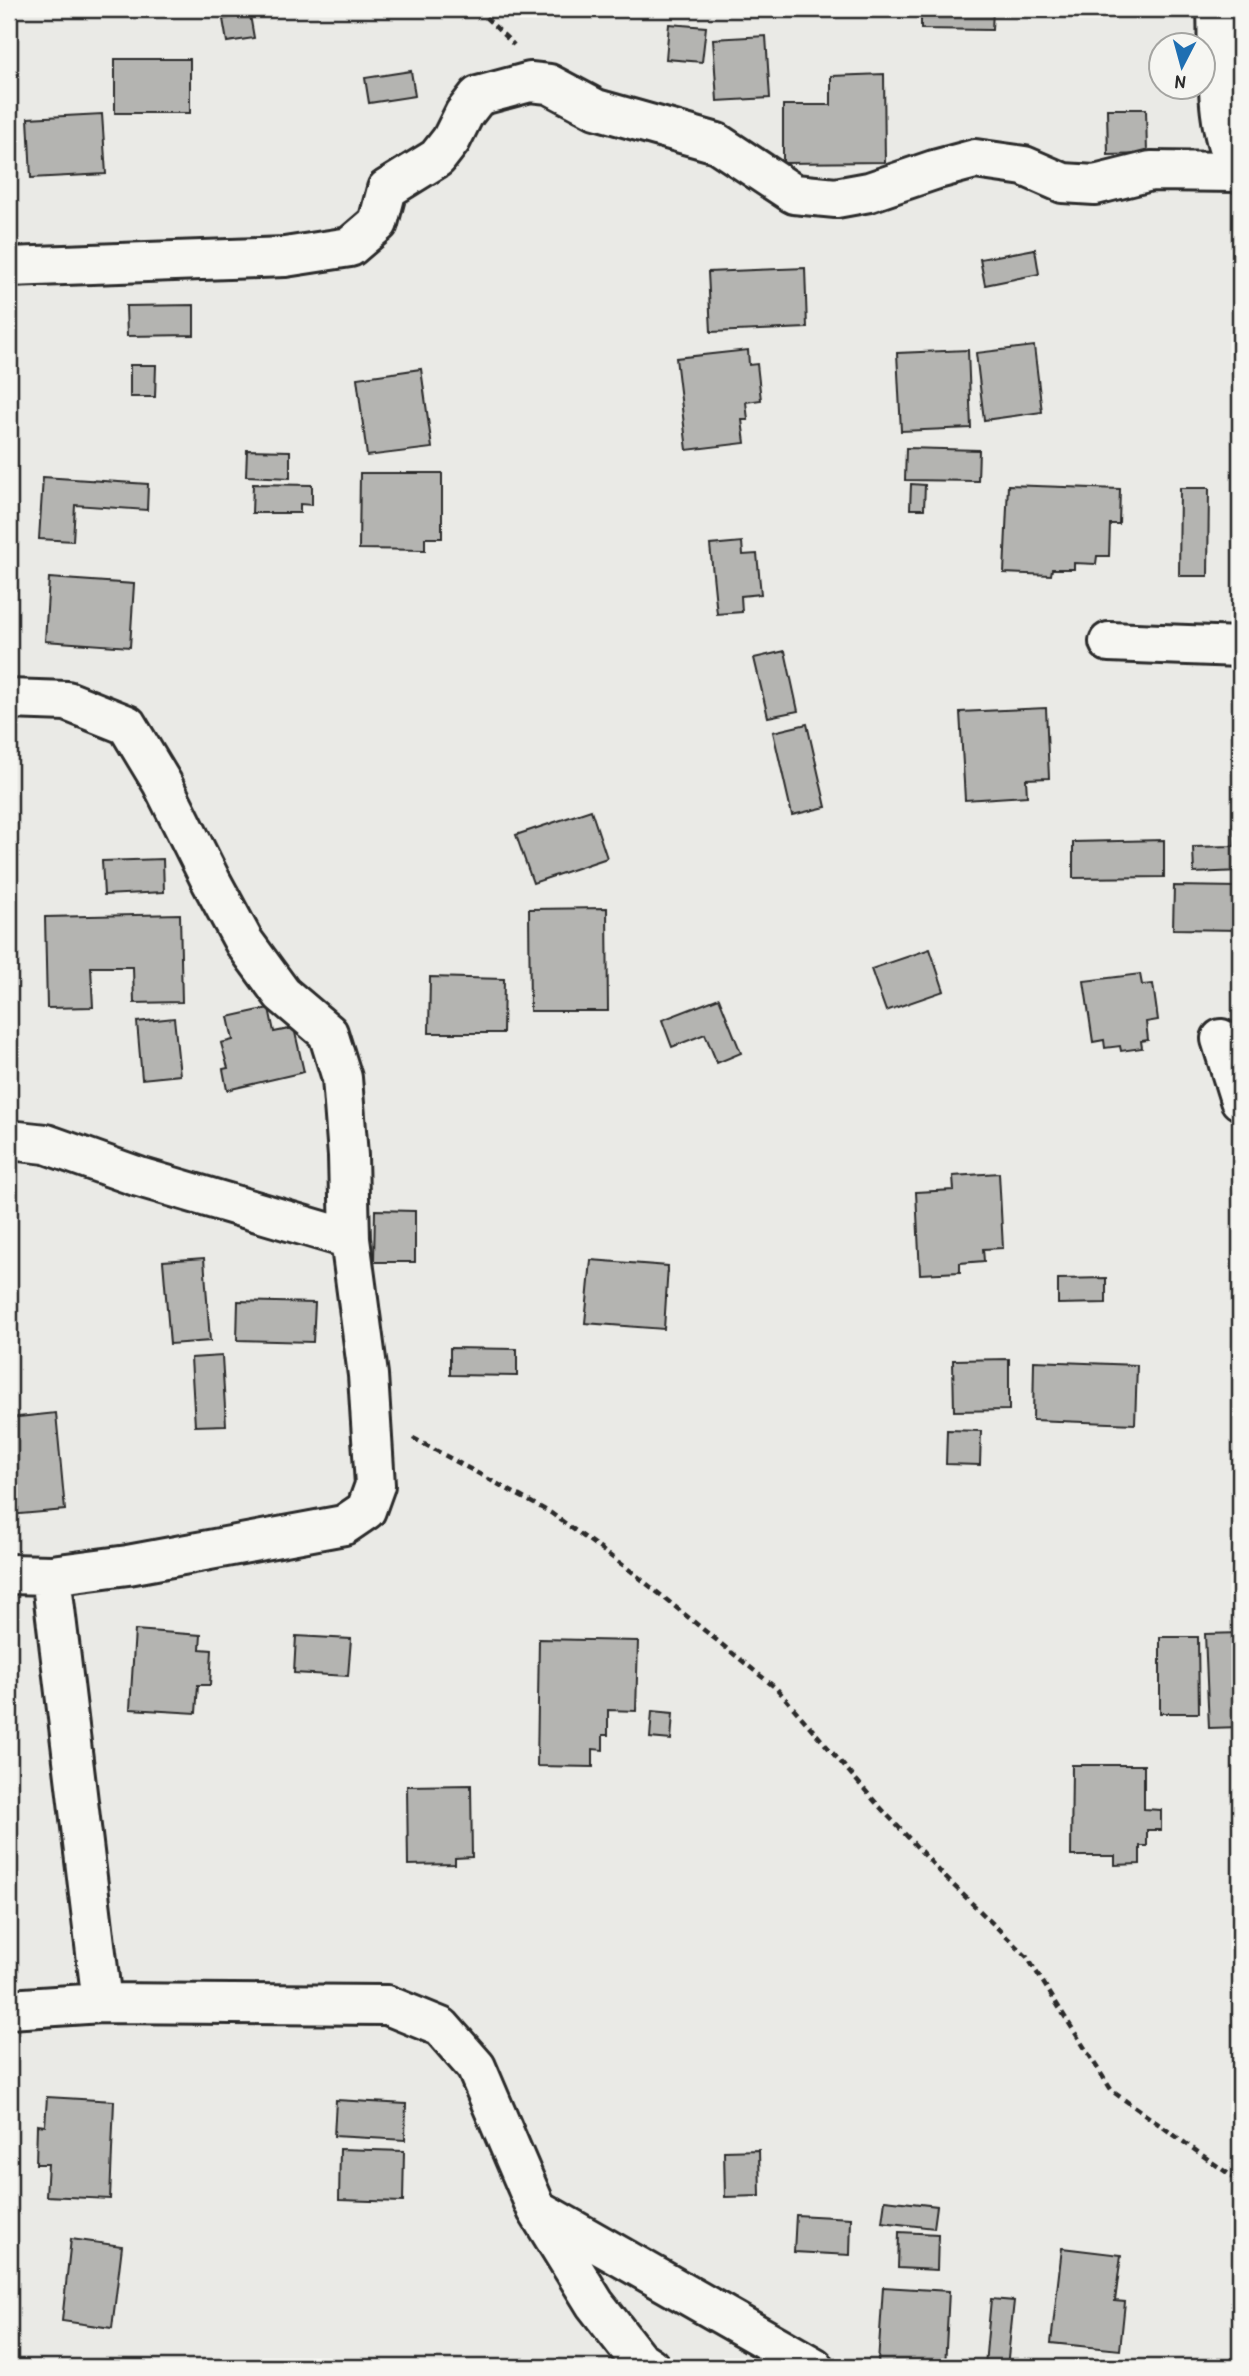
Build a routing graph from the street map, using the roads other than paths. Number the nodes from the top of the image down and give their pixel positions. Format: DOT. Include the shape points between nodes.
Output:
graph roads {
  1 [pos="1217,9"];
  2 [pos="1240,172"];
  3 [pos="9,267"];
  4 [pos="1109,642"];
  5 [pos="1240,647"];
  6 [pos="9,699"];
  7 [pos="1221,1039"];
  8 [pos="1240,1100"];
  9 [pos="9,1140"];
  10 [pos="350,1238"];
  11 [pos="9,1573"];
  12 [pos="51,1575"];
  13 [pos="102,2003"];
  14 [pos="9,2009"];
  15 [pos="537,2210"];
  16 [pos="650,2367"];
  17 [pos="814,2367"];
  1 -- 2 [label="street" via="1222,122 1230,156"];
  2 -- 3 [label="street" via="1151,171 1095,185 1063,183 1024,166 975,159 869,192 836,198 794,194 717,143 596,109 549,84 530,82 478,96 437,159 387,189 378,223 349,247 285,257"];
  4 -- 5 [label="street"];
  6 -- 10 [label="street" via="67,701 127,725 244,942 282,994 328,1033 342,1078"];
  7 -- 8 [label="street"];
  9 -- 10 [label="street" via="46,1144 139,1177"];
  10 -- 12 [label="street" via="371,1415 375,1485 366,1510 344,1525"];
  11 -- 12 [label="street"];
  12 -- 13 [label="street"];
  13 -- 14 [label="street"];
  13 -- 15 [label="street" via="387,2005 441,2027 476,2067"];
  15 -- 16 [label="street" via="596,2304 638,2359"];
  15 -- 17 [label="street"];
}
